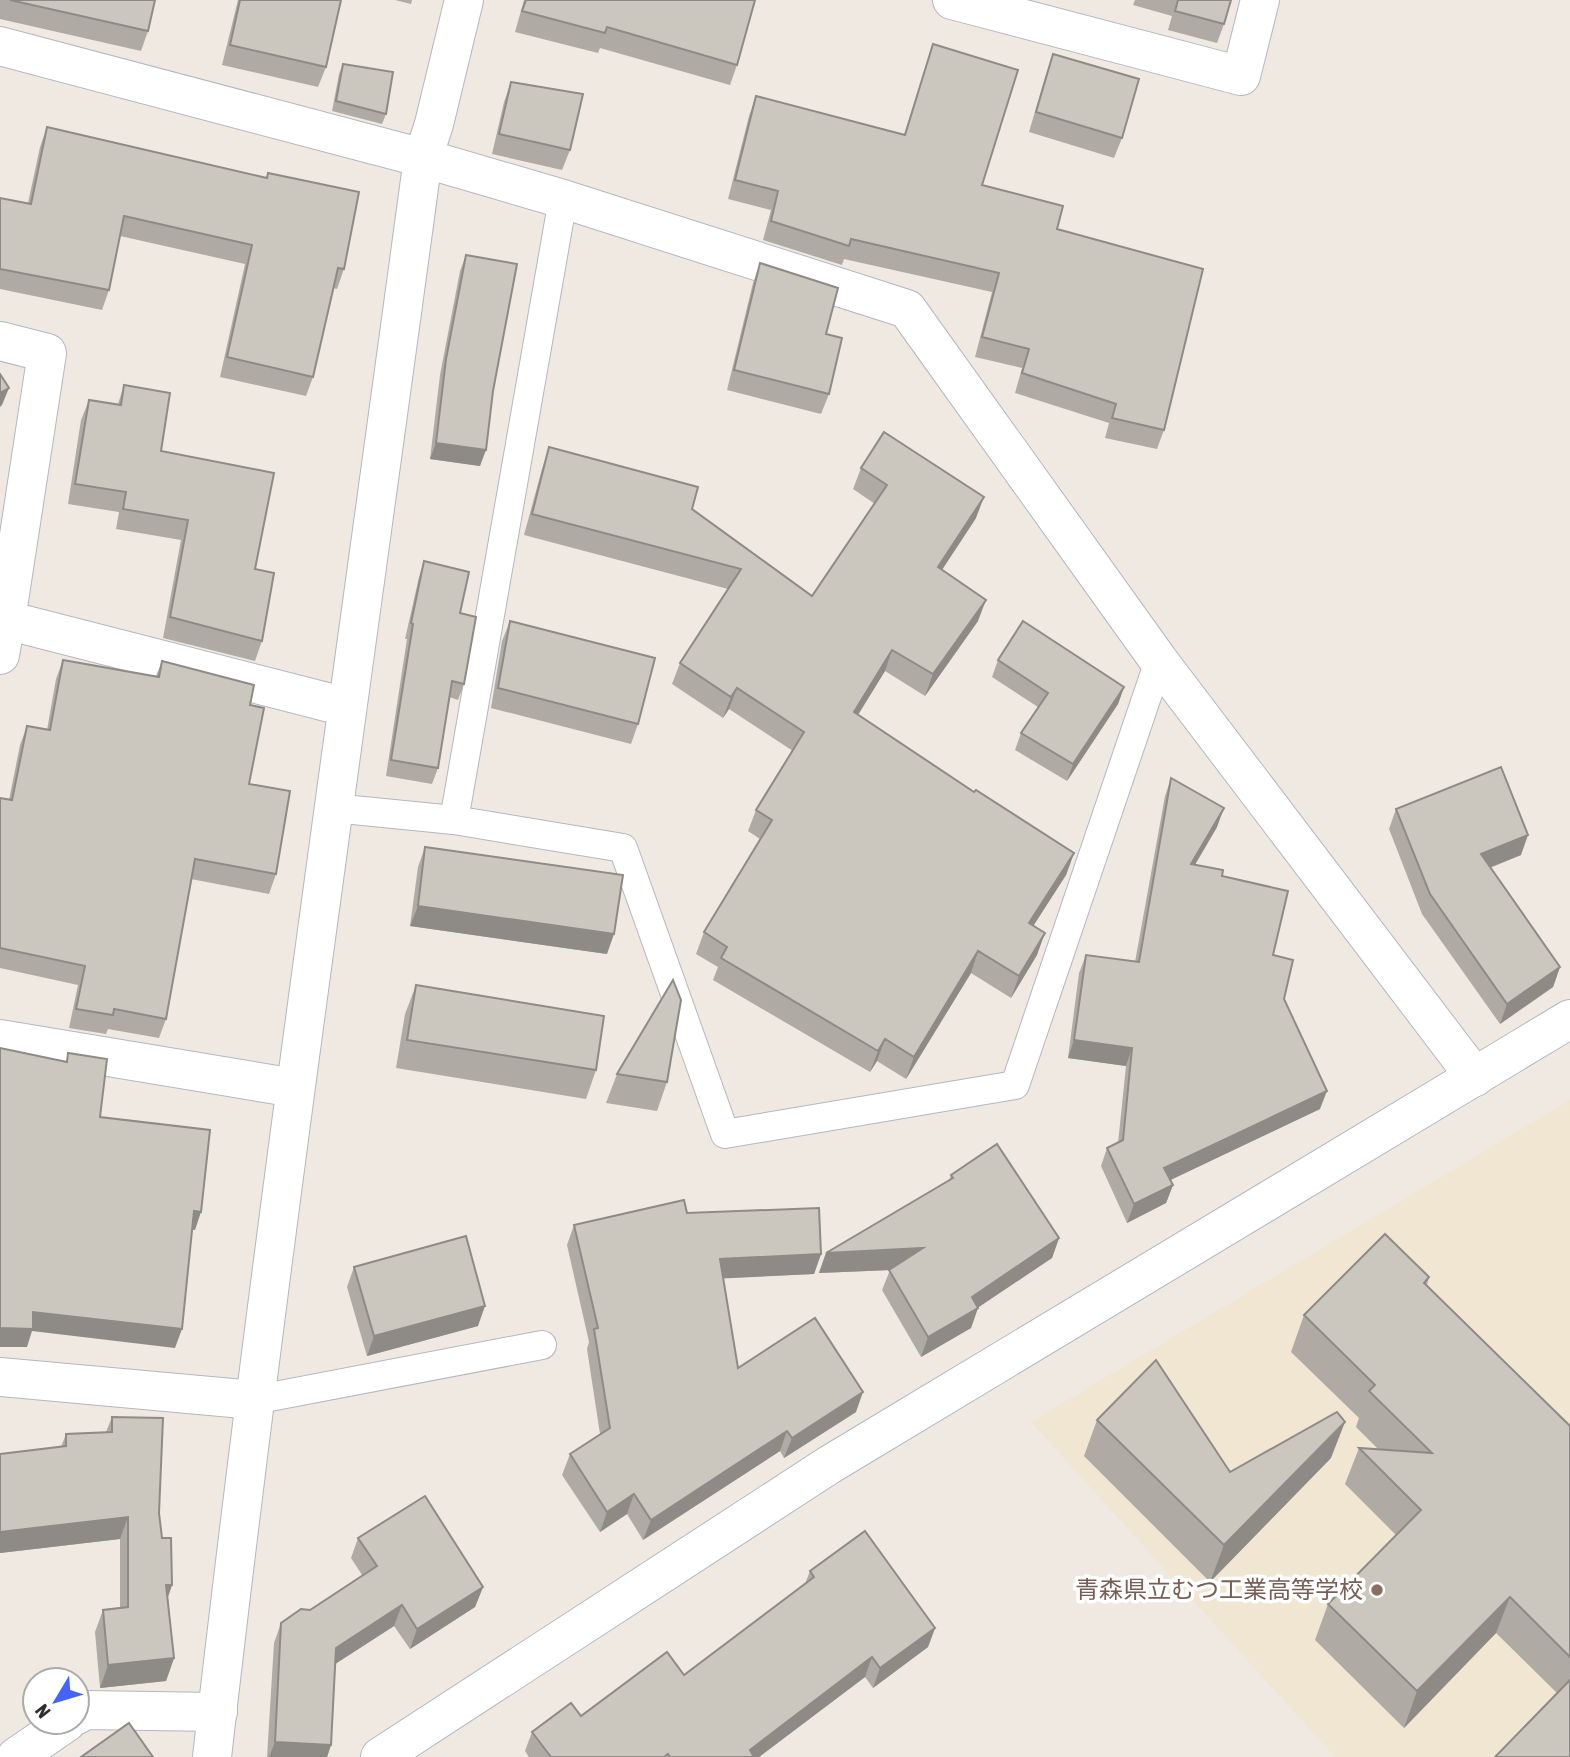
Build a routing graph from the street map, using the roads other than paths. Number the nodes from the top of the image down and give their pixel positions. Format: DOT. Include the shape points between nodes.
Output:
graph roads {
  1 [pos="464,0"];
  2 [pos="953,0"];
  3 [pos="1260,0"];
  4 [pos="0,46"];
  5 [pos="423,158"];
  6 [pos="563,199"];
  7 [pos="0,341"];
  8 [pos="3,638"];
  9 [pos="1159,661"];
  10 [pos="346,707"];
  11 [pos="332,808"];
  12 [pos="454,820"];
  13 [pos="1570,1019"];
  14 [pos="0,1038"];
  15 [pos="1475,1077"];
  16 [pos="295,1088"];
  17 [pos="542,1345"];
  18 [pos="0,1377"];
  19 [pos="254,1400"];
  20 [pos="91,1710"];
  21 [pos="218,1712"];
  22 [pos="47,1736"];
  23 [pos="16,1757"];
  24 [pos="212,1757"];
  25 [pos="380,1757"];
  1 -- 5 [label="street"];
  2 -- 3 [label="street" via="1241,76"];
  4 -- 5 [label="street"];
  5 -- 6 [label="street"];
  5 -- 10 [label="street"];
  6 -- 9 [label="street" via="907,309"];
  6 -- 12 [label="lane"];
  7 -- 8 [label="street" via="47,353"];
  8 -- 10 [label="street"];
  9 -- 12 [label="lane" via="1015,1085 725,1134 623,848"];
  9 -- 15 [label="street"];
  10 -- 11 [label="street"];
  11 -- 12 [label="lane"];
  11 -- 16 [label="street"];
  13 -- 15 [label="street"];
  14 -- 16 [label="street"];
  15 -- 25 [label="street" via="829,1465"];
  16 -- 19 [label="street"];
  17 -- 19 [label="lane"];
  18 -- 19 [label="street"];
  19 -- 21 [label="street"];
  20 -- 21 [label="street"];
  21 -- 24 [label="street"];
  22 -- 23 [label="street"];
}
